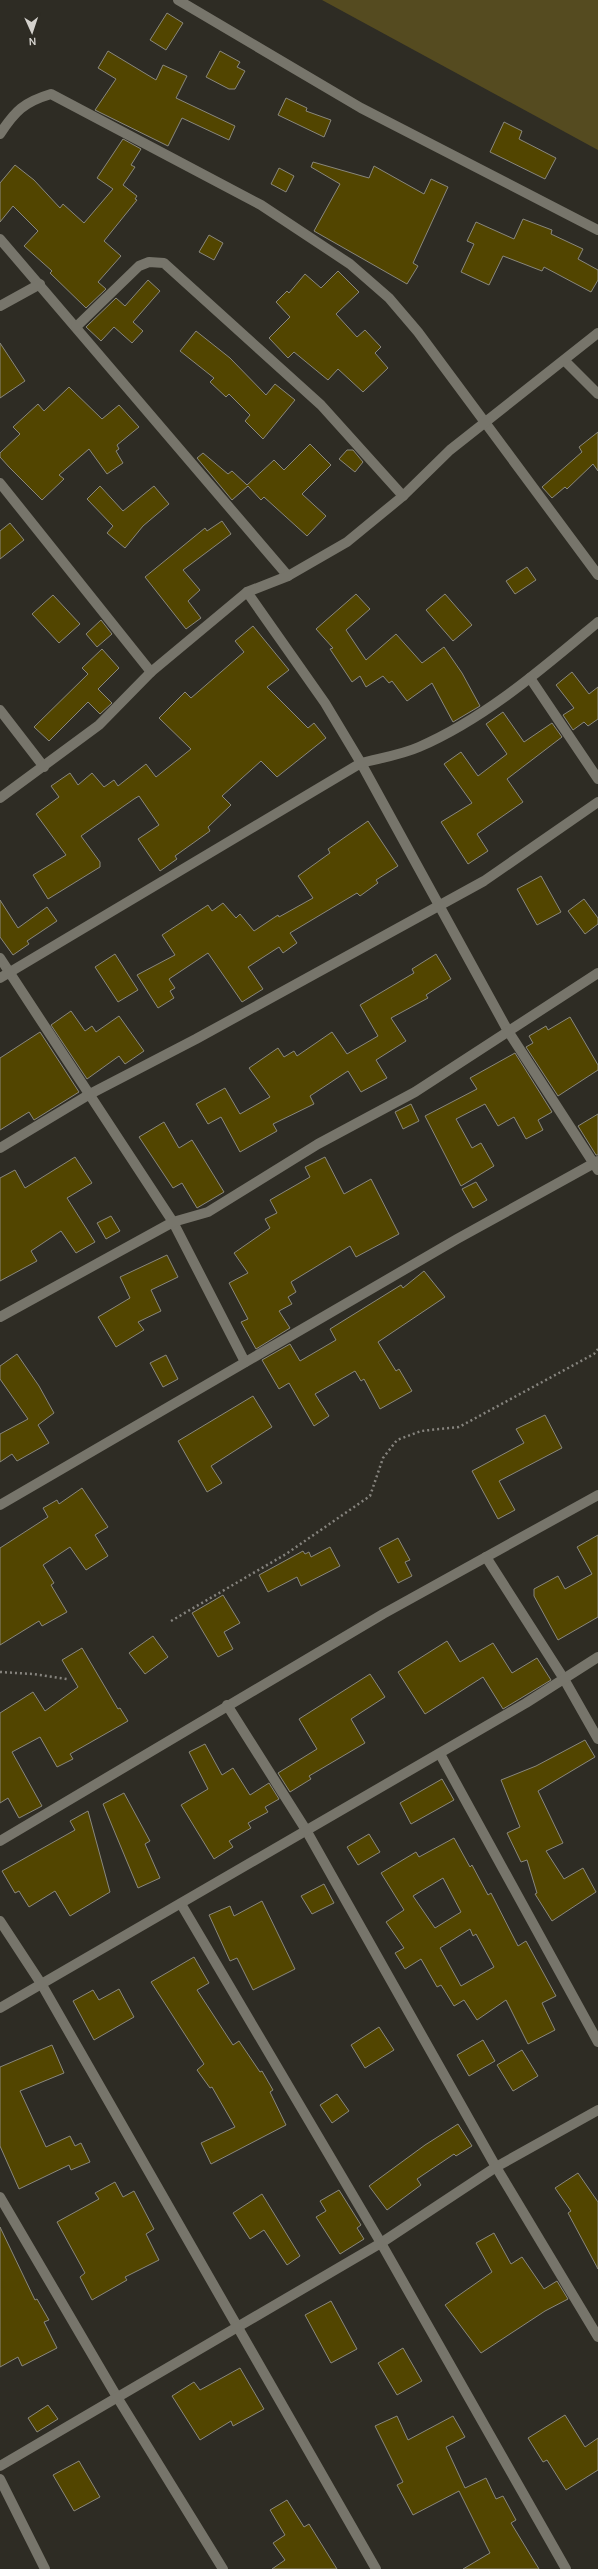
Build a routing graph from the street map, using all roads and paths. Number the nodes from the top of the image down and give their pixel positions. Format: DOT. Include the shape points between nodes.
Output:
graph roads {
  1 [pos="178,0"];
  2 [pos="0,134"];
  3 [pos="598,230"];
  4 [pos="0,239"];
  5 [pos="40,284"];
  6 [pos="0,306"];
  7 [pos="76,327"];
  8 [pos="598,333"];
  9 [pos="565,361"];
  10 [pos="598,394"];
  11 [pos="485,422"];
  12 [pos="0,483"];
  13 [pos="403,496"];
  14 [pos="598,575"];
  15 [pos="288,576"];
  16 [pos="247,592"];
  17 [pos="598,622"];
  18 [pos="151,672"];
  19 [pos="530,678"];
  20 [pos="0,710"];
  21 [pos="361,763"];
  22 [pos="44,767"];
  23 [pos="598,779"];
  24 [pos="0,798"];
  25 [pos="598,802"];
  26 [pos="440,906"];
  27 [pos="0,958"];
  28 [pos="10,972"];
  29 [pos="598,973"];
  30 [pos="0,978"];
  31 [pos="508,1030"];
  32 [pos="90,1094"];
  33 [pos="0,1148"];
  34 [pos="597,1165"];
  35 [pos="173,1222"];
  36 [pos="0,1317"];
  37 [pos="598,1349"];
  38 [pos="245,1362"];
  39 [pos="598,1495"];
  40 [pos="0,1505"];
  41 [pos="486,1557"];
  42 [pos="172,1621"];
  43 [pos="598,1657"];
  44 [pos="0,1672"];
  45 [pos="564,1679"];
  46 [pos="67,1680"];
  47 [pos="227,1705"];
  48 [pos="598,1739"];
  49 [pos="440,1754"];
  50 [pos="306,1830"];
  51 [pos="0,1841"];
  52 [pos="181,1904"];
  53 [pos="0,1921"];
  54 [pos="42,1985"];
  55 [pos="0,2008"];
  56 [pos="598,2042"];
  57 [pos="598,2110"];
  58 [pos="496,2167"];
  59 [pos="0,2197"];
  60 [pos="381,2243"];
  61 [pos="237,2326"];
  62 [pos="598,2337"];
  63 [pos="117,2397"];
  64 [pos="0,2466"];
  65 [pos="0,2479"];
  66 [pos="45,2569"];
  67 [pos="223,2569"];
  68 [pos="376,2569"];
  69 [pos="566,2569"];
  1 -- 3 [label="street" via="361,108"];
  2 -- 11 [label="street" via="12,115 32,100 51,94 261,206 350,264 389,298 418,332"];
  4 -- 5 [label="street"];
  5 -- 6 [label="street"];
  5 -- 7 [label="street"];
  7 -- 13 [label="street" via="139,266 149,262 164,263 321,405"];
  7 -- 15 [label="street"];
  8 -- 9 [label="street"];
  9 -- 10 [label="street"];
  9 -- 11 [label="street"];
  11 -- 13 [label="street" via="450,450"];
  11 -- 14 [label="street"];
  12 -- 18 [label="street"];
  13 -- 15 [label="street" via="347,542"];
  15 -- 16 [label="street"];
  16 -- 18 [label="street"];
  16 -- 21 [label="street" via="325,703"];
  17 -- 19 [label="street"];
  18 -- 22 [label="street" via="99,725"];
  19 -- 21 [label="street" via="460,725 418,747"];
  19 -- 23 [label="street"];
  20 -- 22 [label="street"];
  21 -- 26 [label="street"];
  21 -- 28 [label="street"];
  22 -- 24 [label="street"];
  25 -- 26 [label="street" via="484,881"];
  26 -- 31 [label="street"];
  26 -- 32 [label="street"];
  27 -- 28 [label="street"];
  28 -- 30 [label="street"];
  28 -- 32 [label="street"];
  29 -- 31 [label="street"];
  31 -- 34 [label="street"];
  31 -- 35 [label="street" via="415,1092 318,1144 208,1212"];
  32 -- 33 [label="street"];
  32 -- 35 [label="street"];
  34 -- 38 [label="street" via="457,1239"];
  35 -- 36 [label="street"];
  35 -- 38 [label="street"];
  37 -- 42 [label="path" via="594,1354 459,1427 421,1431 397,1440 383,1458 370,1496 286,1554"];
  38 -- 40 [label="street"];
  39 -- 41 [label="street"];
  41 -- 45 [label="street"];
  41 -- 47 [label="street"];
  43 -- 45 [label="street"];
  44 -- 46 [label="path" via="34,1674"];
  45 -- 48 [label="street"];
  45 -- 49 [label="street"];
  47 -- 50 [label="street"];
  47 -- 51 [label="street"];
  49 -- 50 [label="street"];
  49 -- 56 [label="street"];
  50 -- 52 [label="street"];
  50 -- 58 [label="street"];
  52 -- 54 [label="street"];
  52 -- 60 [label="street"];
  53 -- 54 [label="street"];
  54 -- 55 [label="street"];
  54 -- 61 [label="street"];
  57 -- 58 [label="street"];
  58 -- 60 [label="street"];
  58 -- 62 [label="street"];
  59 -- 63 [label="street"];
  60 -- 61 [label="street"];
  60 -- 69 [label="street"];
  61 -- 63 [label="street"];
  61 -- 68 [label="street"];
  63 -- 64 [label="street"];
  63 -- 67 [label="street"];
  65 -- 66 [label="street"];
}
